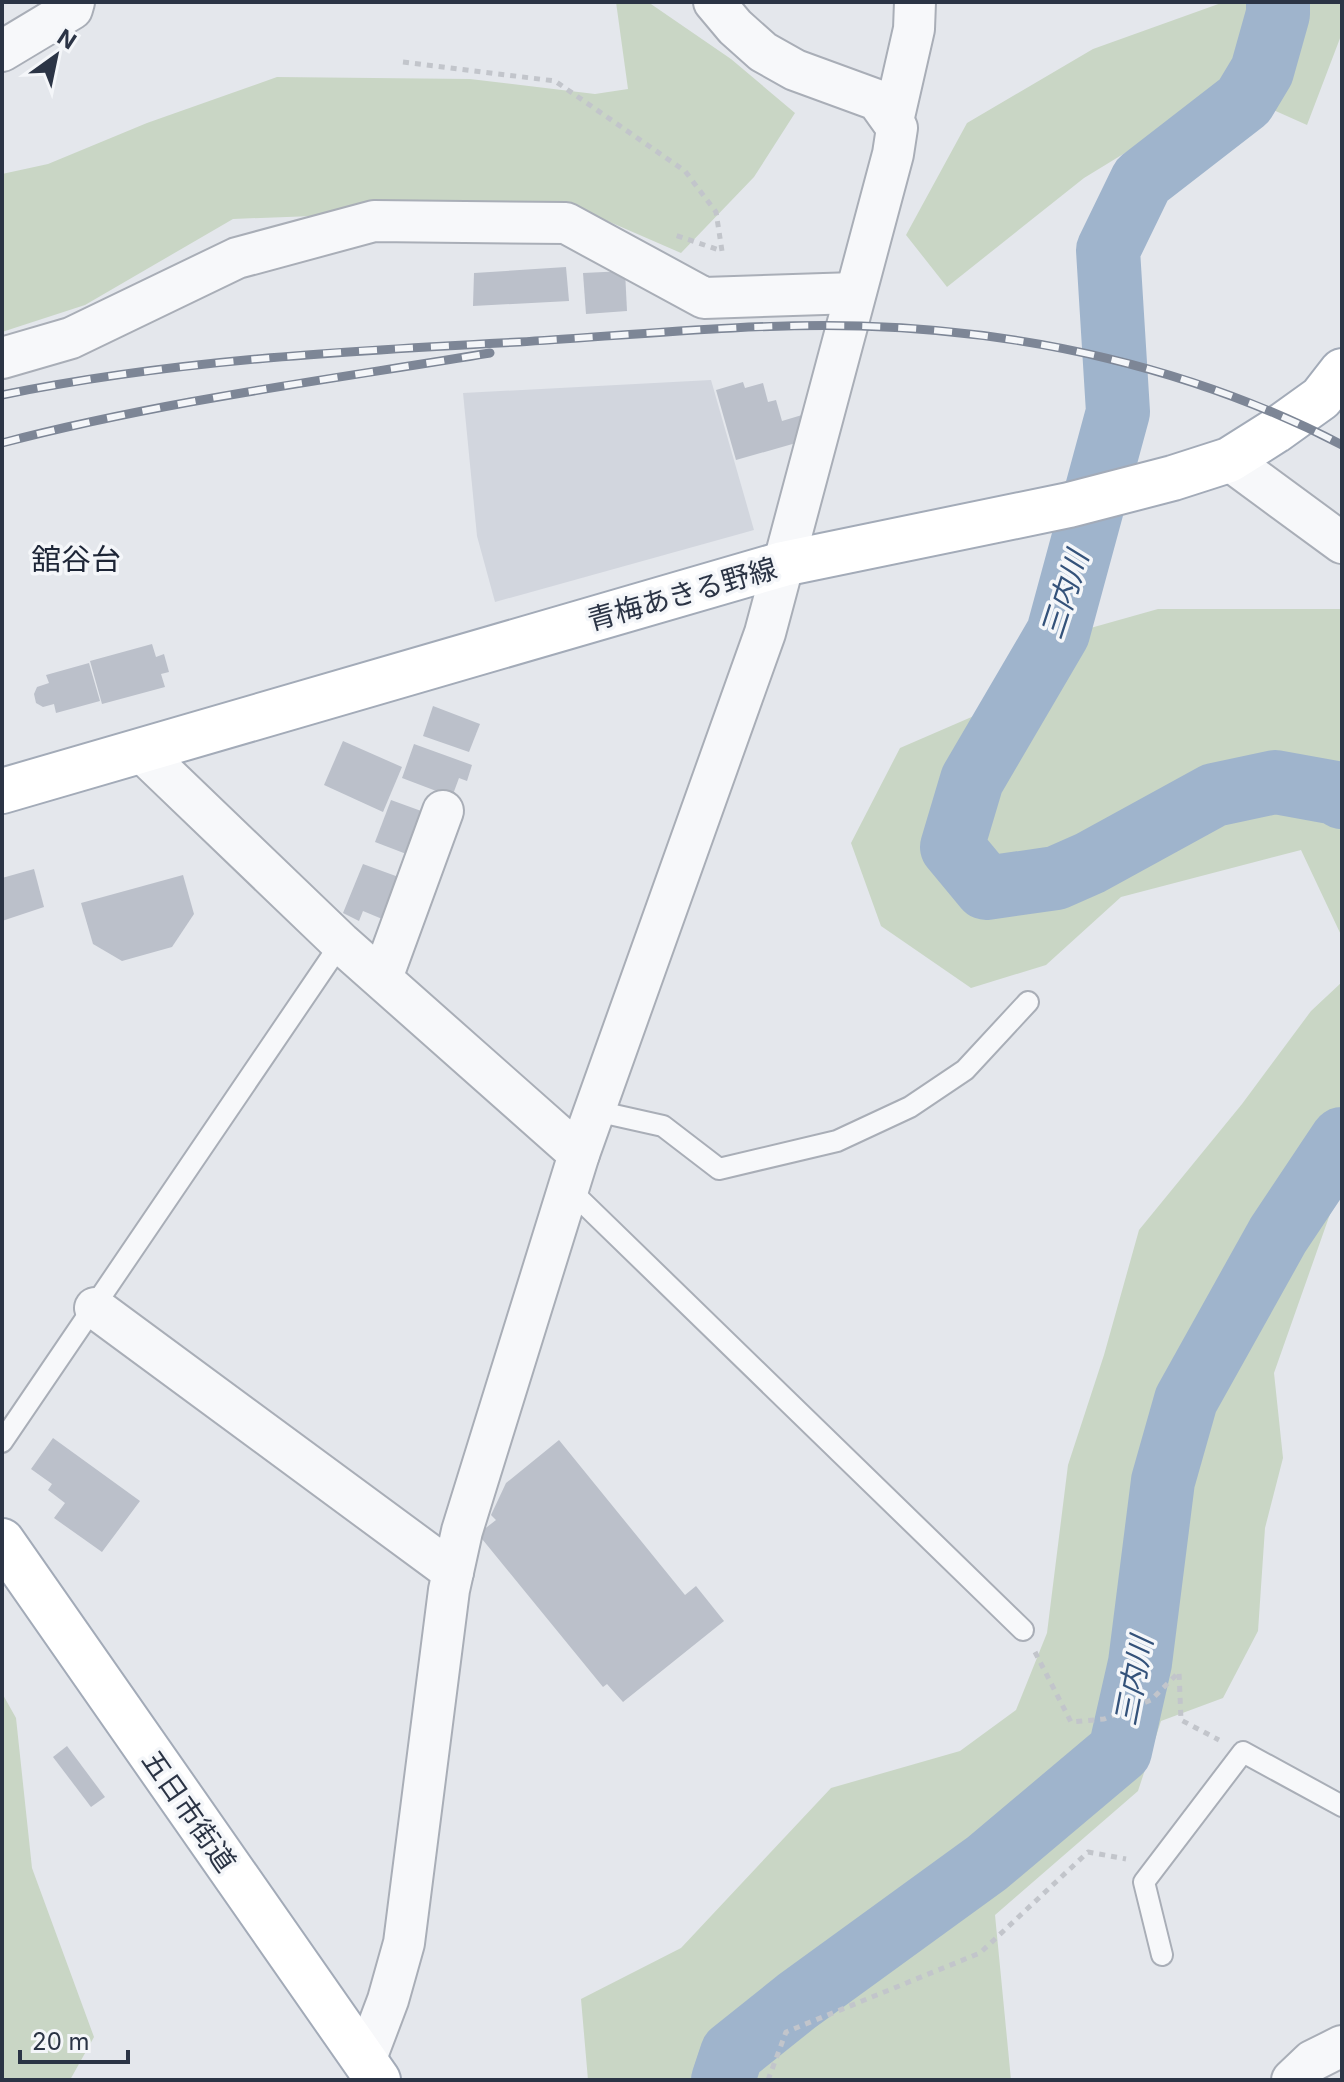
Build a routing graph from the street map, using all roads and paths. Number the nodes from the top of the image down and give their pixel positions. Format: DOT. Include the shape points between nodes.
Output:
graph roads {
  1 [pos="74,2"];
  2 [pos="714,2"];
  3 [pos="915,2"];
  4 [pos="2,51"];
  5 [pos="403,62"];
  6 [pos="893,121"];
  7 [pos="722,251"];
  8 [pos="855,293"];
  9 [pos="2,358"];
  10 [pos="1341,373"];
  11 [pos="1229,460"];
  12 [pos="1342,543"];
  13 [pos="783,564"];
  14 [pos="141,751"];
  15 [pos="3,790"];
  16 [pos="443,811"];
  17 [pos="341,943"];
  18 [pos="382,978"];
  19 [pos="1028,1002"];
  20 [pos="596,1111"];
  21 [pos="574,1171"];
  22 [pos="95,1308"];
  23 [pos="2,1442"];
  24 [pos="2,1541"];
  25 [pos="453,1572"];
  26 [pos="1023,1630"];
  27 [pos="1243,1752"];
  28 [pos="1342,1806"];
  29 [pos="1158,1866"];
  30 [pos="1162,1955"];
  31 [pos="1342,2046"];
  32 [pos="372,2070"];
  33 [pos="768,2080"];
  34 [pos="1292,2080"];
  1 -- 4 [label="street" via="72,9"];
  2 -- 6 [label="street" via="763,52 795,70 877,100"];
  3 -- 6 [label="street"];
  5 -- 7 [label="path" via="555,81 685,171 716,212"];
  6 -- 8 [label="street" via="893,154"];
  8 -- 9 [label="street" via="704,298 566,223 374,221 237,258 71,338"];
  8 -- 13 [label="street"];
  10 -- 11 [label="main road, 青梅あきる野線" via="1321,398"];
  11 -- 12 [label="street"];
  11 -- 13 [label="main road, 青梅あきる野線" via="1069,505"];
  13 -- 14 [label="main road, 青梅あきる野線"];
  13 -- 20 [label="street" via="765,633"];
  14 -- 15 [label="main road, 青梅あきる野線"];
  14 -- 17 [label="street"];
  16 -- 18 [label="street"];
  17 -- 18 [label="street"];
  17 -- 22 [label="lane"];
  18 -- 21 [label="street"];
  19 -- 20 [label="lane" via="965,1070 910,1107 837,1141 776,1157 719,1169 663,1126"];
  20 -- 21 [label="street"];
  21 -- 25 [label="street"];
  21 -- 26 [label="lane"];
  22 -- 23 [label="lane"];
  22 -- 25 [label="street"];
  24 -- 32 [label="main road, 五日市街道"];
  25 -- 32 [label="street" via="404,1943"];
  26 -- 27 [label="path" via="1071,1722 1104,1719 1151,1700 1179,1672 1181,1720"];
  27 -- 28 [label="lane"];
  27 -- 29 [label="lane"];
  29 -- 30 [label="lane" via="1144,1882"];
  29 -- 33 [label="path" via="1088,1852 980,1953 786,2032"];
  31 -- 34 [label="street" via="1312,2061"];
}
